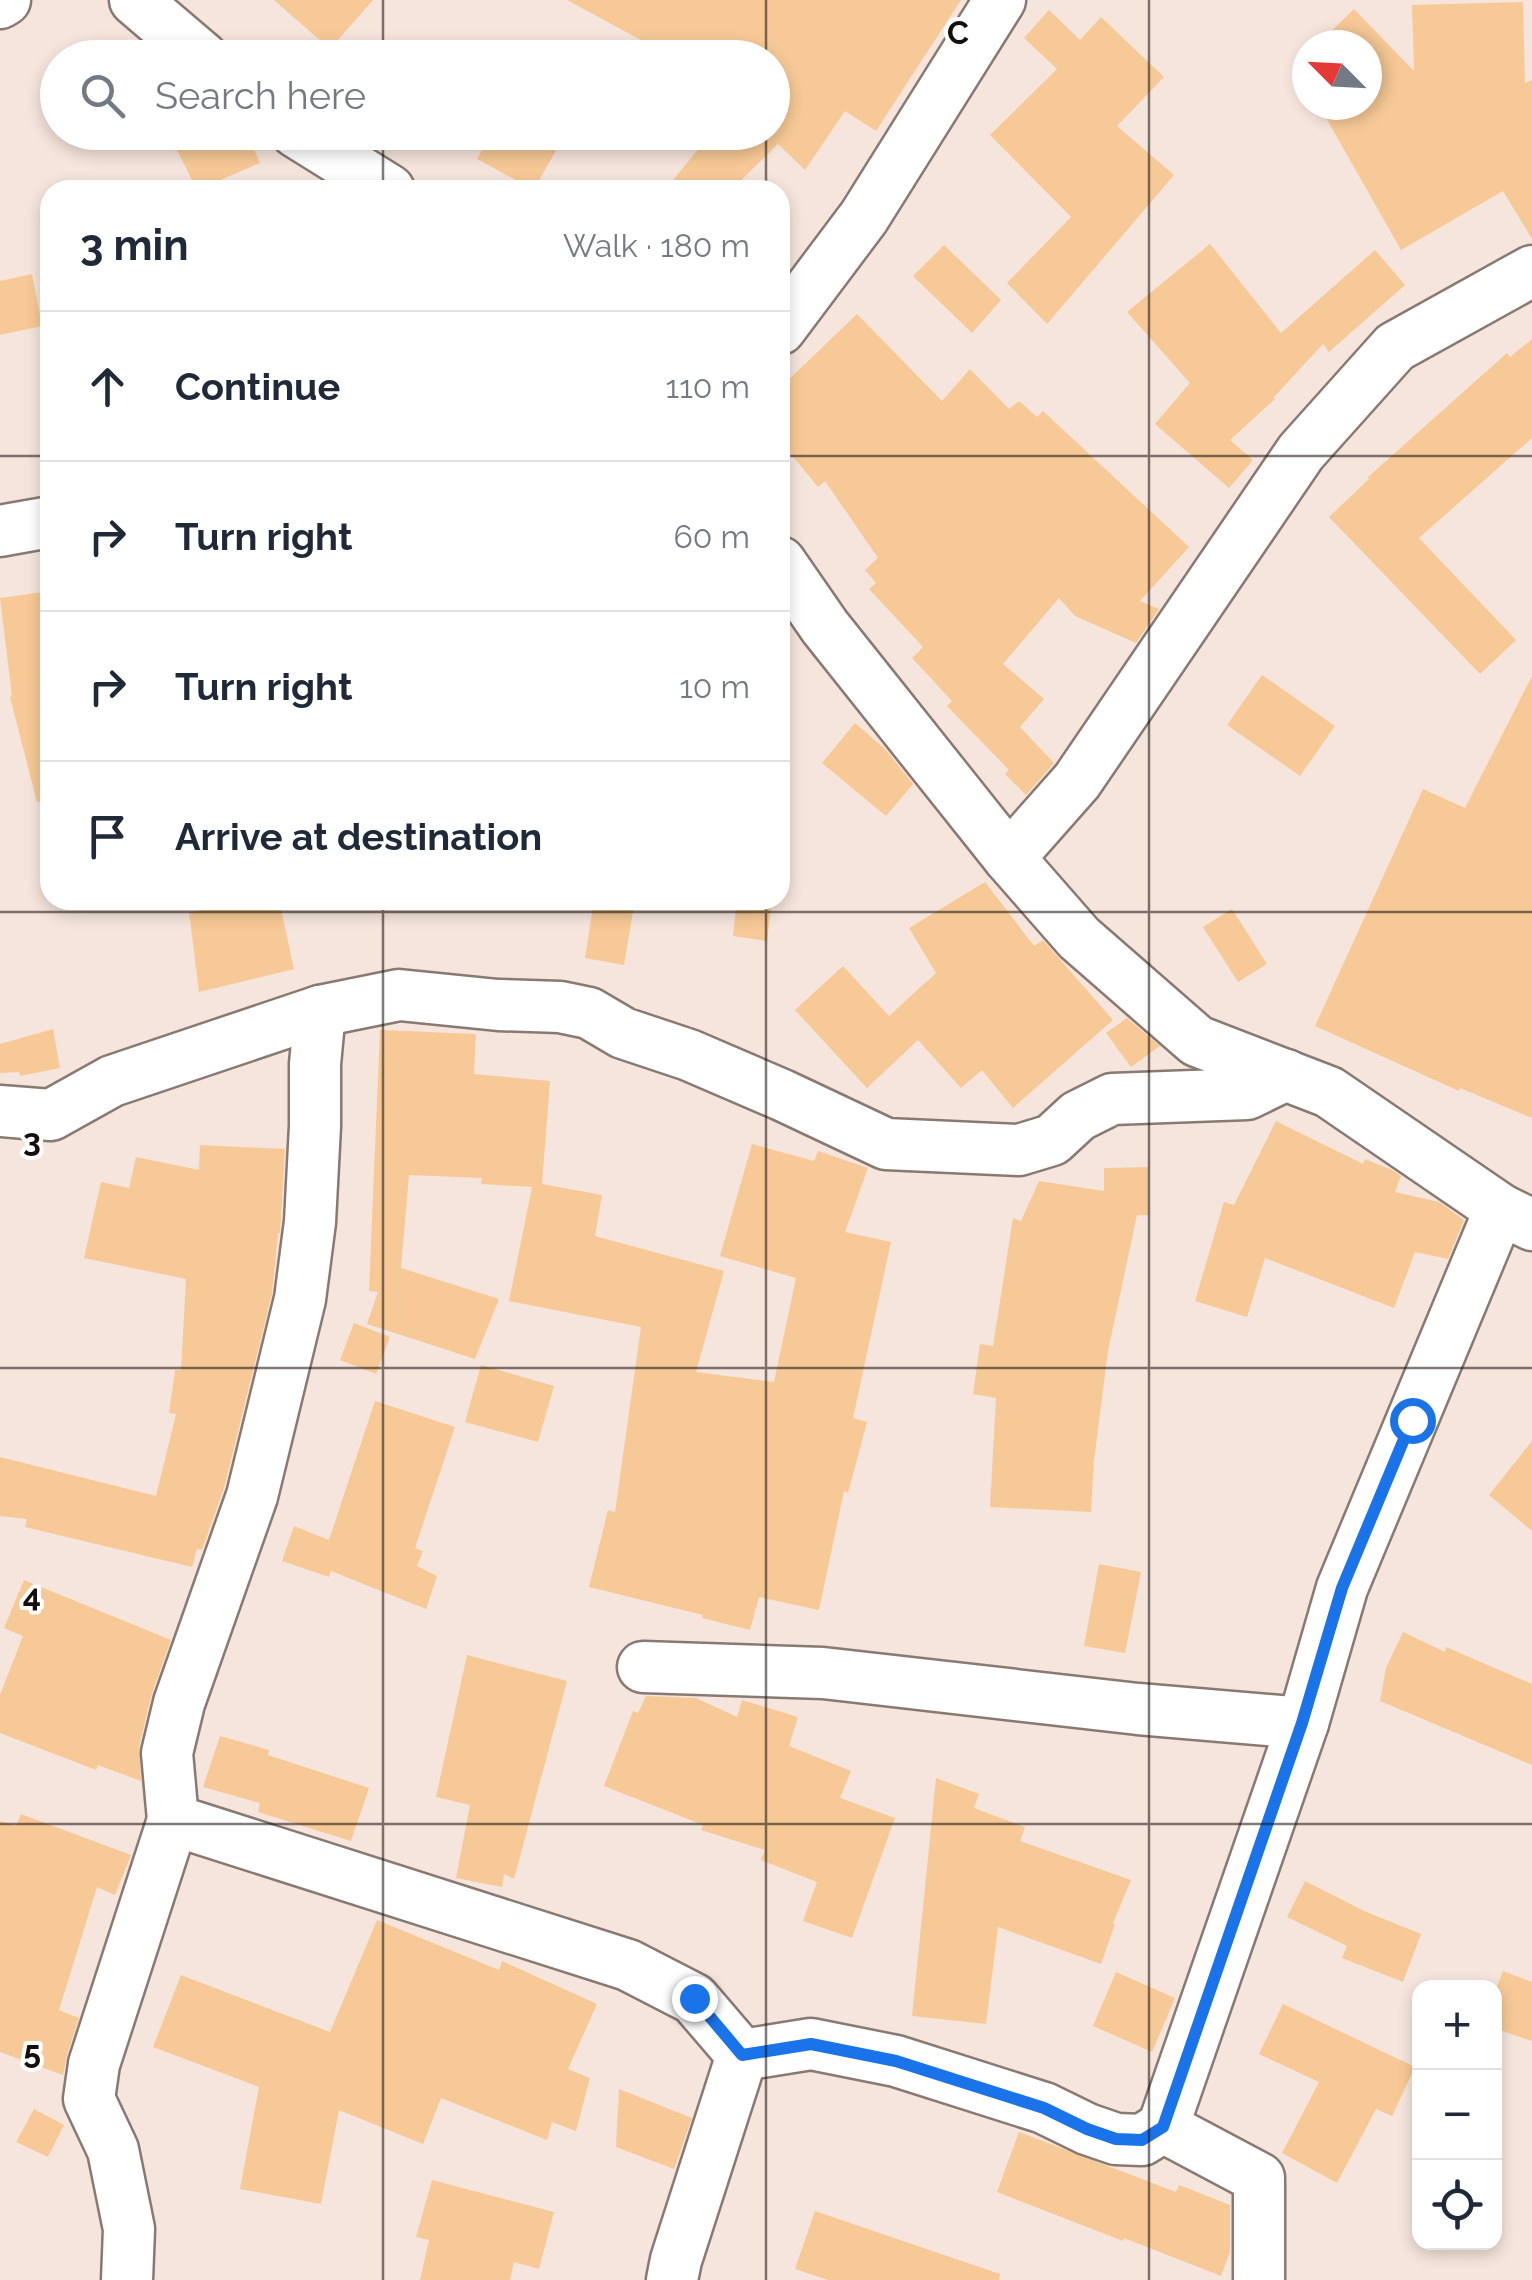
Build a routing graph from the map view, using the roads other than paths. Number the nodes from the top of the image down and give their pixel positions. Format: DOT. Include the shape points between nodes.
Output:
graph roads {
  1 [pos="135,0"];
  2 [pos="1000,0"];
  3 [pos="182,40"];
  4 [pos="325,150"];
  5 [pos="373,180"];
  6 [pos="1532,270"];
  7 [pos="790,316"];
  8 [pos="40,524"];
  9 [pos="0,530"];
  10 [pos="790,576"];
  11 [pos="1009,858"];
  12 [pos="320,1011"];
  13 [pos="1286,1075"];
  14 [pos="0,1111"];
  15 [pos="1516,1217"];
  16 [pos="643,1667"];
  17 [pos="1302,1723"];
  18 [pos="173,1820"];
  19 [pos="742,2055"];
  20 [pos="1163,2127"];
  21 [pos="128,2280"];
  22 [pos="672,2280"];
  23 [pos="1259,2280"];
  1 -- 3 [label="street"];
  2 -- 7 [label="street" via="864,217"];
  4 -- 5 [label="street"];
  6 -- 11 [label="street" via="1395,347 1301,452 1077,781"];
  8 -- 9 [label="street"];
  10 -- 11 [label="street"];
  11 -- 13 [label="street" via="1079,938 1197,1041"];
  12 -- 13 [label="street" via="399,994 589,1013 886,1144 1019,1150 1052,1140 1078,1116 1112,1100 1247,1094"];
  12 -- 14 [label="street" via="112,1081 51,1115"];
  12 -- 18 [label="street" via="300,1299 252,1496 167,1752"];
  13 -- 15 [label="street" via="1329,1092"];
  15 -- 17 [label="street" via="1342,1588"];
  16 -- 17 [label="street" via="823,1674"];
  17 -- 20 [label="street"];
  18 -- 19 [label="street" via="628,1965 694,1998"];
  18 -- 21 [label="street" via="94,2064 89,2100 113,2150 129,2229"];
  19 -- 20 [label="street" via="811,2044 896,2061 1044,2108 1116,2139 1142,2140"];
  19 -- 22 [label="street"];
  20 -- 23 [label="street" via="1259,2178"];
}
